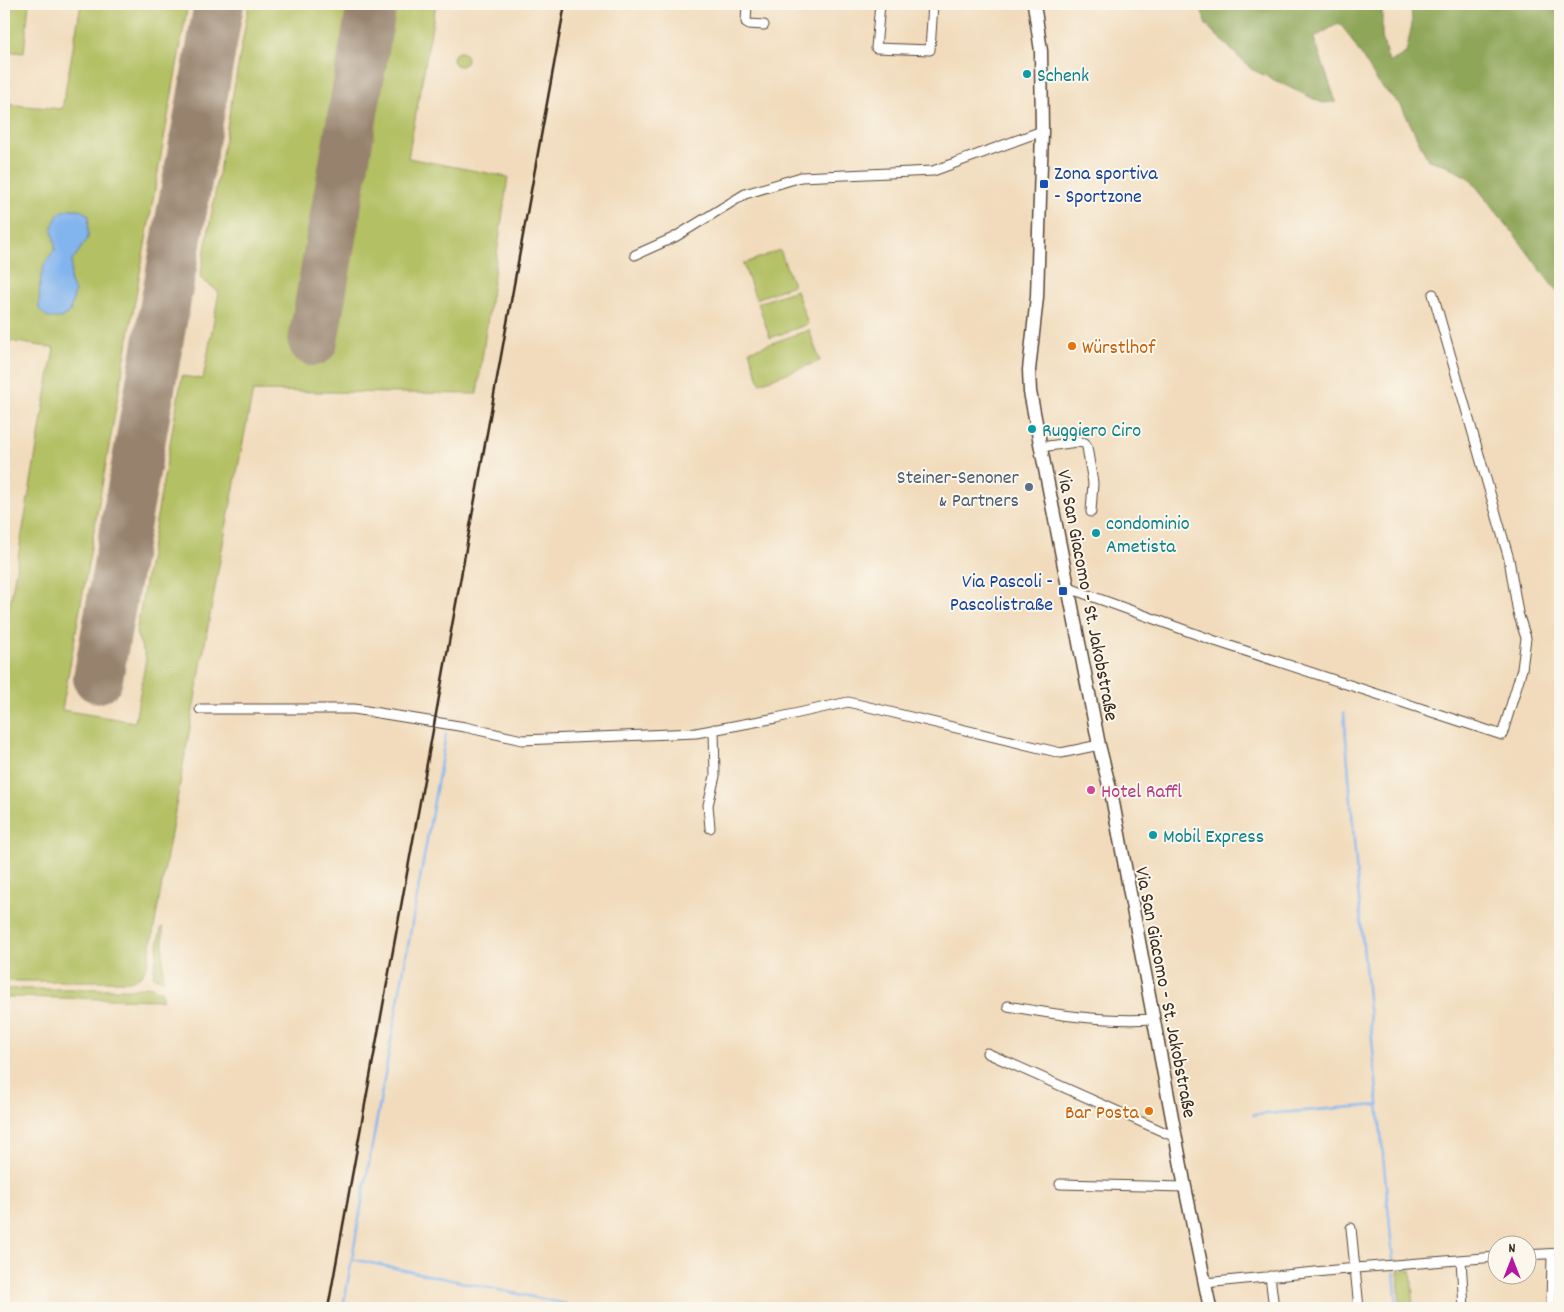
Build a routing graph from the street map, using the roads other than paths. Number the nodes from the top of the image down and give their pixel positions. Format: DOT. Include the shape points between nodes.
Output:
graph roads {
  1 [pos="747,4"];
  2 [pos="880,4"];
  3 [pos="934,4"];
  4 [pos="1034,4"];
  5 [pos="764,25"];
  6 [pos="1042,131"];
  7 [pos="635,255"];
  8 [pos="1433,294"];
  9 [pos="1041,447"];
  10 [pos="1092,512"];
  11 [pos="1069,588"];
  12 [pos="200,709"];
  13 [pos="714,729"];
  14 [pos="1099,745"];
  15 [pos="710,828"];
  16 [pos="1008,1006"];
  17 [pos="1154,1019"];
  18 [pos="987,1053"];
  19 [pos="1176,1136"];
  20 [pos="1060,1184"];
  21 [pos="1185,1187"];
  22 [pos="1351,1228"];
  23 [pos="1556,1254"];
  24 [pos="1536,1255"];
  25 [pos="1486,1258"];
  26 [pos="1461,1260"];
  27 [pos="1356,1268"];
  28 [pos="1270,1276"];
  29 [pos="1205,1283"];
  30 [pos="1210,1308"];
  31 [pos="1274,1308"];
  32 [pos="1359,1308"];
  33 [pos="1464,1308"];
  34 [pos="1551,1308"];
  1 -- 5 [label="street" via="746,22"];
  2 -- 3 [label="street" via="876,48 930,50"];
  4 -- 6 [label="street, Via San Giacomo - St. Jakobstraße" via="1041,51"];
  6 -- 7 [label="street" via="933,171 787,180 744,194 675,236"];
  6 -- 9 [label="street, Via San Giacomo - St. Jakobstraße" via="1037,297 1028,370"];
  8 -- 11 [label="street" via="1509,559 1518,613 1526,638 1522,668 1502,735 1215,641"];
  9 -- 10 [label="street, Via San Giacomo - St. Jakobstraße" via="1085,443 1093,483"];
  9 -- 11 [label="street, Via San Giacomo - St. Jakobstraße"];
  11 -- 14 [label="street, Via San Giacomo - St. Jakobstraße"];
  12 -- 13 [label="street" via="354,709 522,740 696,733"];
  13 -- 14 [label="street" via="848,702 1061,753"];
  13 -- 15 [label="street" via="716,776 708,805"];
  14 -- 17 [label="street, Via San Giacomo - St. Jakobstraße" via="1112,797"];
  16 -- 17 [label="street" via="1060,1016"];
  17 -- 19 [label="street, Via San Giacomo - St. Jakobstraße"];
  18 -- 19 [label="street"];
  19 -- 21 [label="street, Via San Giacomo - St. Jakobstraße"];
  20 -- 21 [label="street"];
  21 -- 29 [label="street, Via San Giacomo - St. Jakobstraße"];
  22 -- 27 [label="street"];
  23 -- 24 [label="street"];
  23 -- 34 [label="street"];
  25 -- 26 [label="street"];
  26 -- 27 [label="street"];
  26 -- 33 [label="street"];
  27 -- 28 [label="street"];
  27 -- 32 [label="street"];
  28 -- 29 [label="street"];
  28 -- 31 [label="street"];
  29 -- 30 [label="street, Via San Giacomo - St. Jakobstraße"];
}
